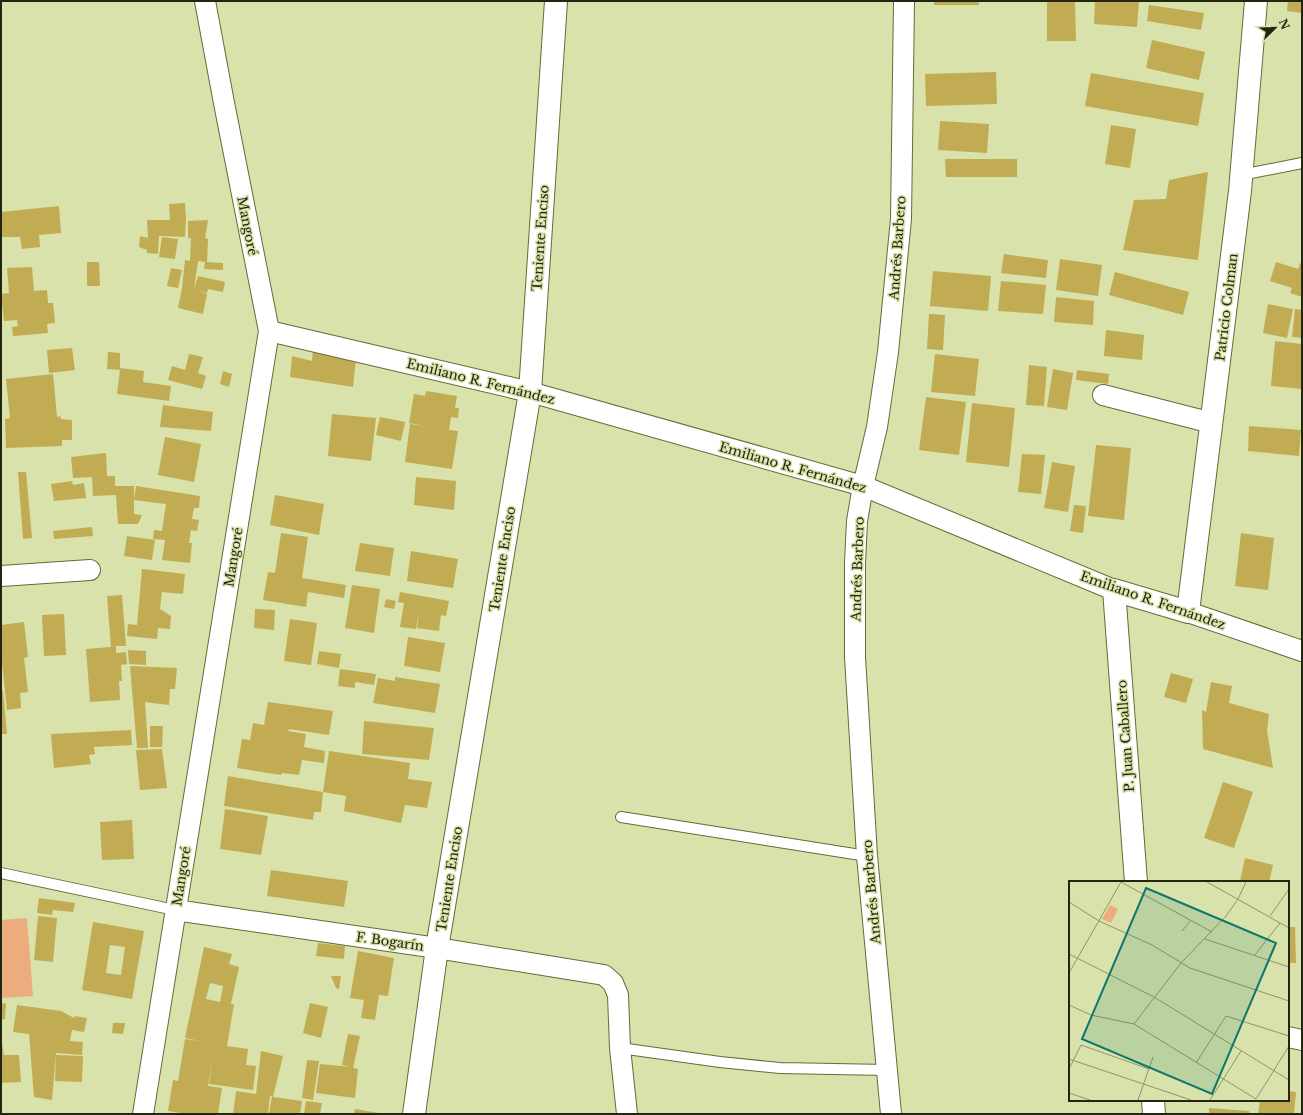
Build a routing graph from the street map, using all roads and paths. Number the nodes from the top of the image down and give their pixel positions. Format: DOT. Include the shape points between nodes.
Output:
graph roads {
  1 [pos="205,1"];
  2 [pos="556,1"];
  3 [pos="904,1"];
  4 [pos="1256,1"];
  5 [pos="1302,163"];
  6 [pos="1241,175"];
  7 [pos="269,331"];
  8 [pos="530,392"];
  9 [pos="1102,395"];
  10 [pos="1212,422"];
  11 [pos="863,486"];
  12 [pos="90,570"];
  13 [pos="1,576"];
  14 [pos="1114,590"];
  15 [pos="1188,612"];
  16 [pos="1302,652"];
  17 [pos="621,817"];
  18 [pos="867,856"];
  19 [pos="1,873"];
  20 [pos="1136,881"];
  21 [pos="175,910"];
  22 [pos="437,948"];
  23 [pos="1289,1037"];
  24 [pos="1302,1040"];
  25 [pos="620,1048"];
  26 [pos="887,1070"];
  27 [pos="1153,1101"];
  28 [pos="143,1114"];
  29 [pos="414,1114"];
  30 [pos="626,1114"];
  31 [pos="891,1114"];
  32 [pos="1154,1114"];
  1 -- 7 [label="street, Mangoré"];
  2 -- 8 [label="street, Teniente Enciso"];
  3 -- 11 [label="street, Andrés Barbero" via="901,219 888,352 877,427"];
  4 -- 6 [label="street, Patricio Colman"];
  5 -- 6 [label="lane"];
  6 -- 10 [label="street, Patricio Colman"];
  7 -- 8 [label="street, Emiliano R. Fernández"];
  7 -- 21 [label="street, Mangoré"];
  8 -- 11 [label="street, Emiliano R. Fernández"];
  8 -- 22 [label="street, Teniente Enciso"];
  9 -- 10 [label="street"];
  10 -- 15 [label="street, Patricio Colman"];
  11 -- 14 [label="street, Emiliano R. Fernández"];
  11 -- 18 [label="street, Andrés Barbero" via="854,563 855,657"];
  12 -- 13 [label="street"];
  14 -- 15 [label="street, Emiliano R. Fernández"];
  14 -- 20 [label="street, P. Juan Caballero"];
  15 -- 16 [label="street, Emiliano R. Fernández"];
  17 -- 18 [label="lane"];
  18 -- 26 [label="street, Andrés Barbero"];
  19 -- 21 [label="lane"];
  21 -- 22 [label="street, F. Bogarín"];
  21 -- 28 [label="street, Mangoré"];
  22 -- 25 [label="street, F. Bogarín" via="604,975 613,983 618,995"];
  22 -- 29 [label="street, Teniente Enciso"];
  23 -- 24 [label="street"];
  25 -- 26 [label="lane" via="780,1068"];
  25 -- 30 [label="street"];
  26 -- 31 [label="street, Andrés Barbero"];
  27 -- 32 [label="street"];
}
